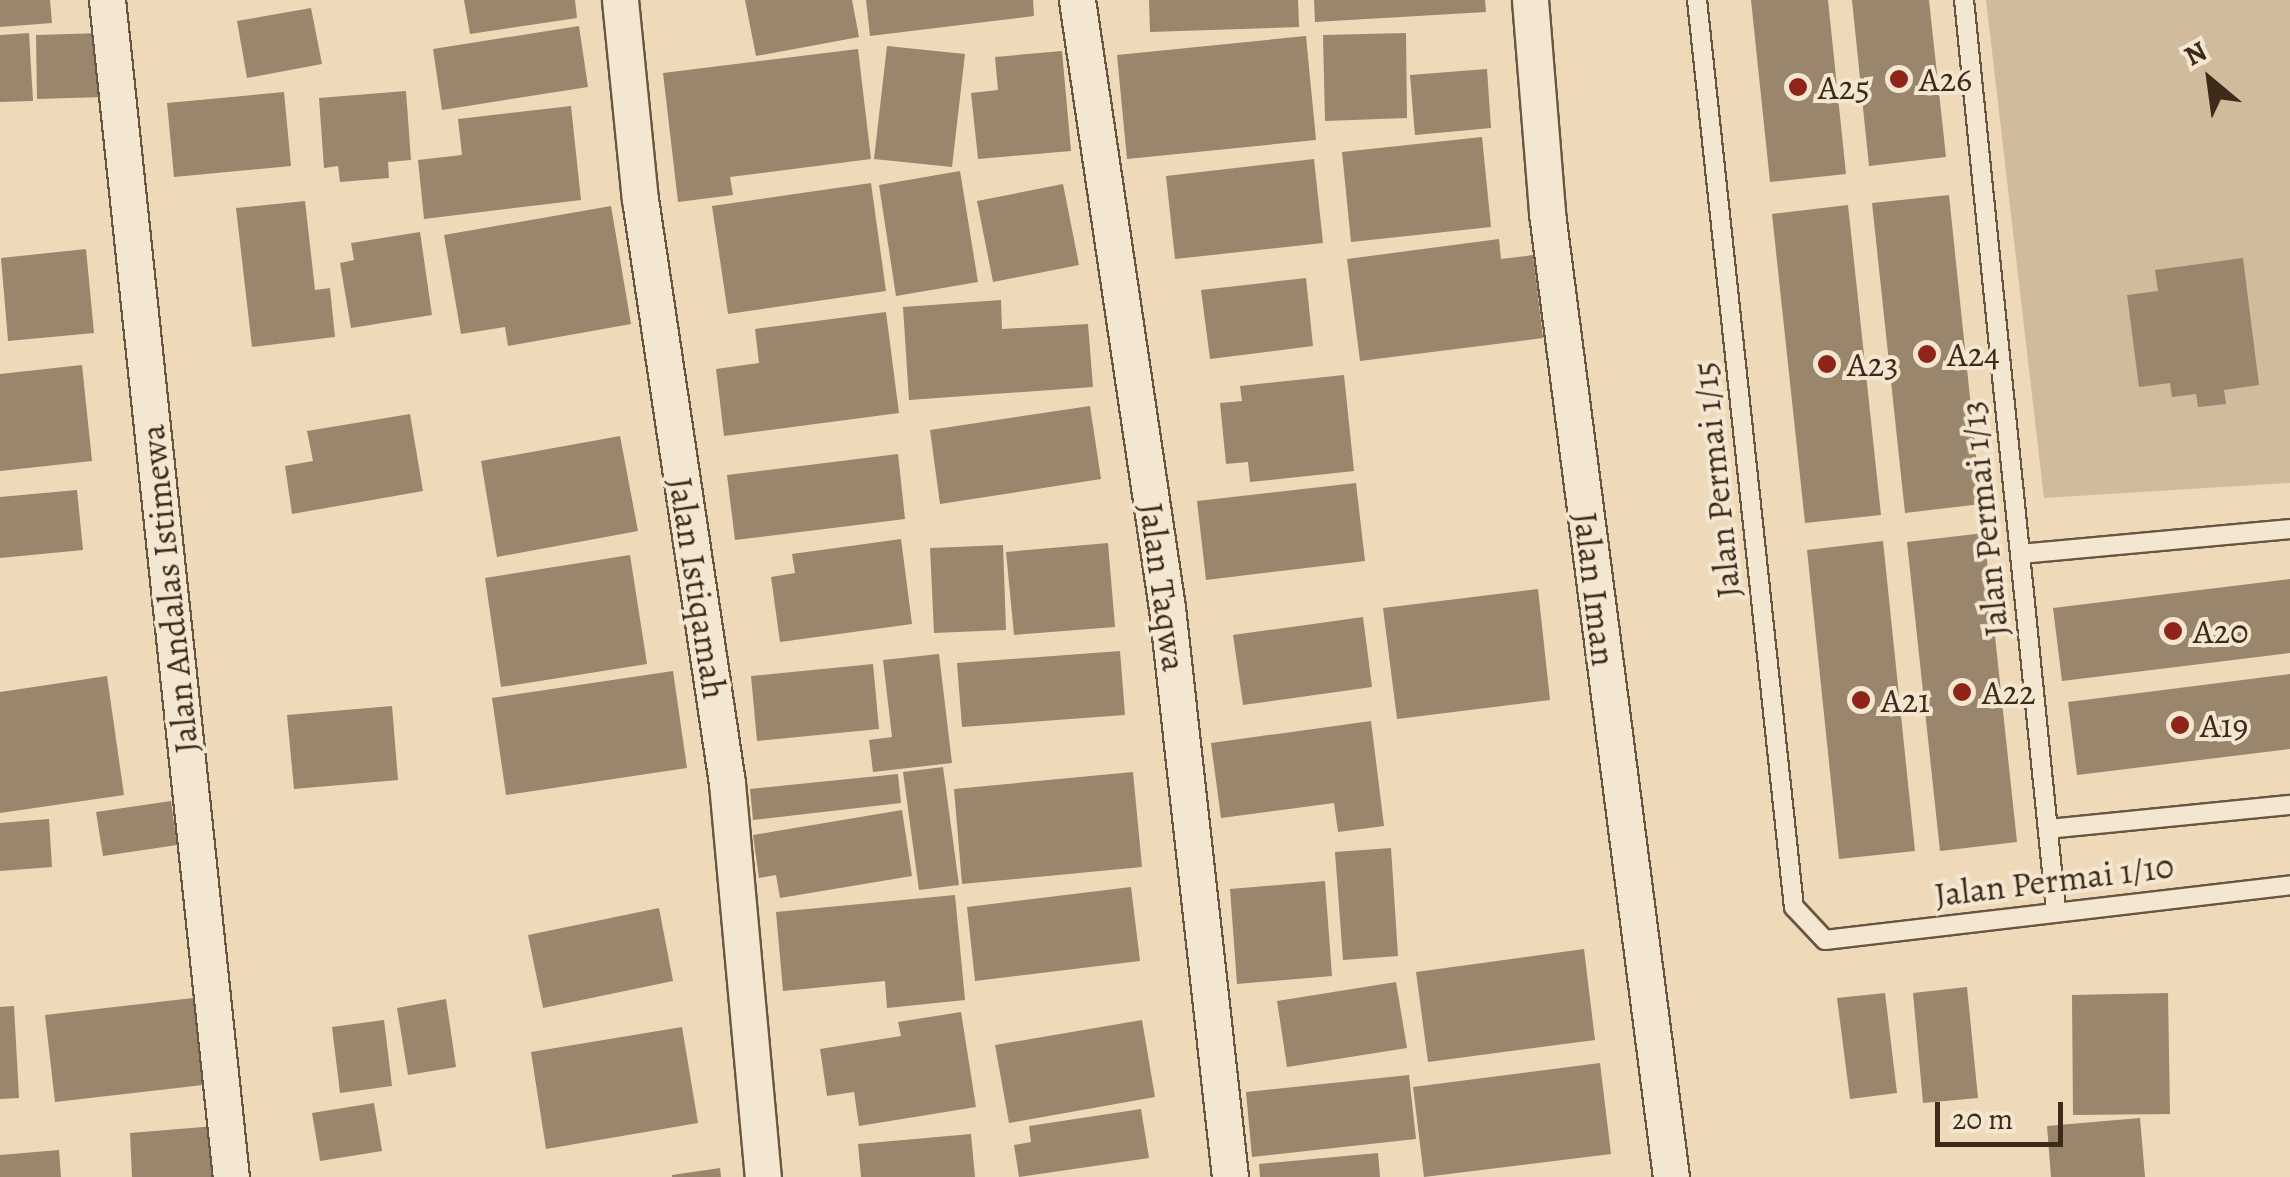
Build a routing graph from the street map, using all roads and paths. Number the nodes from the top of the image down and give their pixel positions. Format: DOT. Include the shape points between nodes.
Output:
graph roads {
  1 [pos="106,0"];
  2 [pos="620,0"];
  3 [pos="1077,0"];
  4 [pos="1530,0"];
  5 [pos="1697,0"];
  6 [pos="1964,0"];
  7 [pos="2290,530"];
  8 [pos="2021,554"];
  9 [pos="2290,805"];
  10 [pos="2048,829"];
  11 [pos="2290,885"];
  12 [pos="2056,911"];
  13 [pos="1825,940"];
  14 [pos="231,1177"];
  15 [pos="763,1177"];
  16 [pos="1230,1177"];
  17 [pos="1670,1177"];
  1 -- 14 [label="street, Jalan Andalas Istimewa"];
  2 -- 15 [label="street, Jalan Istiqamah" via="640,199 727,783"];
  3 -- 16 [label="street, Jalan Taqwa" via="1168,608"];
  4 -- 17 [label="street, Jalan Iman" via="1547,213"];
  5 -- 13 [label="lane, Jalan Permai 1/15" via="1794,907"];
  6 -- 8 [label="lane, Jalan Permai 1/13"];
  7 -- 8 [label="lane"];
  8 -- 10 [label="lane, Jalan Permai 1/13"];
  9 -- 10 [label="lane, Jalan Permai 1/10"];
  10 -- 12 [label="lane, Jalan Permai 1/13"];
  11 -- 12 [label="lane, Jalan Permai 1/10"];
  12 -- 13 [label="lane, Jalan Permai 1/10"];
}
